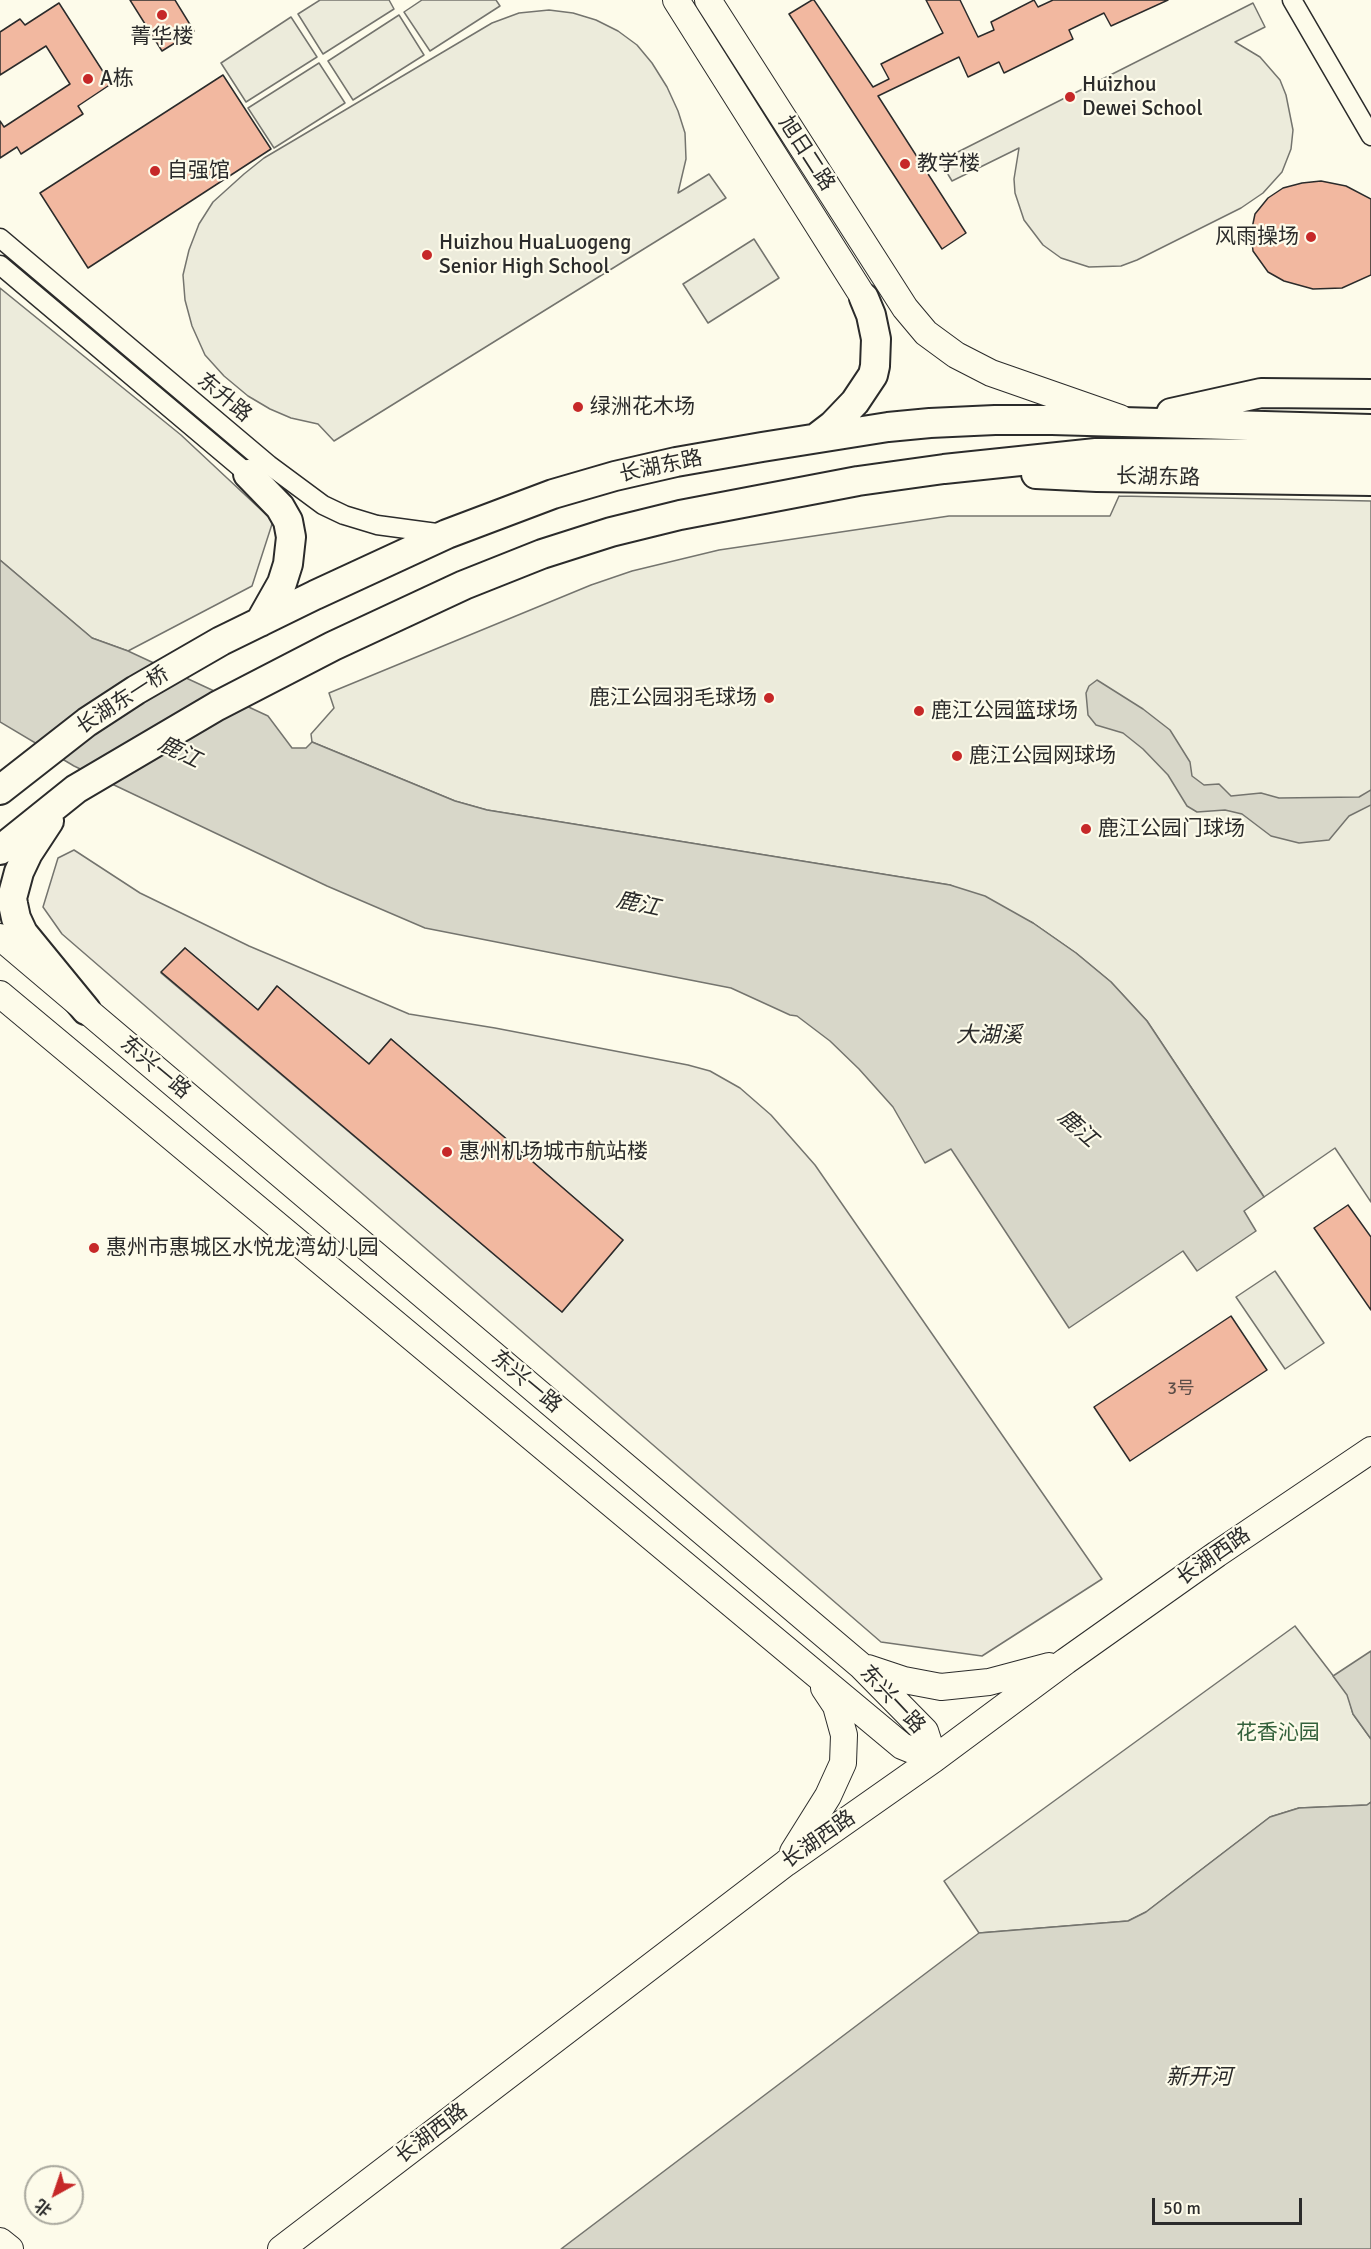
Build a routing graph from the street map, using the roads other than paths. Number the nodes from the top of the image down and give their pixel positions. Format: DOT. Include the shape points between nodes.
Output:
graph roads {
  1 [pos="676,0"];
  2 [pos="708,0"];
  3 [pos="1292,0"];
  4 [pos="1371,136"];
  5 [pos="0,238"];
  6 [pos="0,265"];
  7 [pos="864,298"];
  8 [pos="1371,394"];
  9 [pos="1133,422"];
  10 [pos="1371,429"];
  11 [pos="814,439"];
  12 [pos="1285,440"];
  13 [pos="1371,454"];
  14 [pos="944,469"];
  15 [pos="248,474"];
  16 [pos="1371,481"];
  17 [pos="447,534"];
  18 [pos="260,622"];
  19 [pos="221,641"];
  20 [pos="28,767"];
  21 [pos="0,781"];
  22 [pos="76,789"];
  23 [pos="0,790"];
  24 [pos="0,850"];
  25 [pos="0,937"];
  26 [pos="0,993"];
  27 [pos="0,1006"];
  28 [pos="86,1010"];
  29 [pos="29,1018"];
  30 [pos="1371,1450"];
  31 [pos="1066,1660"];
  32 [pos="860,1665"];
  33 [pos="814,1672"];
  34 [pos="934,1759"];
  35 [pos="786,1863"];
  36 [pos="0,2241"];
  37 [pos="10,2249"];
  38 [pos="281,2249"];
  1 -- 7 [label="street, 旭日二路"];
  2 -- 9 [label="street, 旭日二路" via="905,308 935,341 972,364 1033,389"];
  3 -- 4 [label="street"];
  5 -- 17 [label="street, 东升路" via="269,465 323,505 377,525"];
  6 -- 15 [label="street, 东升路"];
  7 -- 11 [label="main road" via="876,339 873,375 855,402"];
  8 -- 9 [label="main road, 长湖东路" via="1262,393"];
  9 -- 11 [label="main road, 长湖东路" via="967,421 888,427"];
  9 -- 12 [label="main road, 长湖东路"];
  10 -- 12 [label="main road"];
  11 -- 17 [label="main road, 长湖东路" via="615,476 553,494"];
  12 -- 13 [label="main road"];
  12 -- 14 [label="main road, 长湖东路" via="1096,453"];
  14 -- 16 [label="main road, 长湖东路" via="1097,477"];
  14 -- 22 [label="main road, 长湖东路" via="834,485 680,515 582,540 420,604 188,722"];
  15 -- 18 [label="main road" via="280,507 291,537 282,583"];
  17 -- 18 [label="main road, 长湖东路"];
  18 -- 19 [label="main road, 长湖东路"];
  19 -- 20 [label="main road, 长湖东一桥" via="128,695"];
  20 -- 21 [label="street"];
  20 -- 23 [label="main road"];
  22 -- 24 [label="main road"];
  22 -- 28 [label="main road" via="28,853 12,898 23,933"];
  25 -- 28 [label="street, 东兴一路"];
  26 -- 29 [label="street, 东兴一路"];
  27 -- 29 [label="street"];
  28 -- 32 [label="street, 东兴一路"];
  29 -- 33 [label="street, 东兴一路"];
  30 -- 31 [label="street, 长湖西路"];
  31 -- 32 [label="street" via="989,1682 957,1686 915,1683"];
  31 -- 34 [label="street, 长湖西路"];
  32 -- 34 [label="street, 东兴一路" via="925,1731"];
  33 -- 34 [label="street, 东兴一路" via="902,1746"];
  33 -- 35 [label="street" via="836,1706 844,1735 843,1763 828,1796"];
  34 -- 35 [label="street, 长湖西路"];
  35 -- 38 [label="street, 长湖西路"];
  36 -- 37 [label="street"];
}
